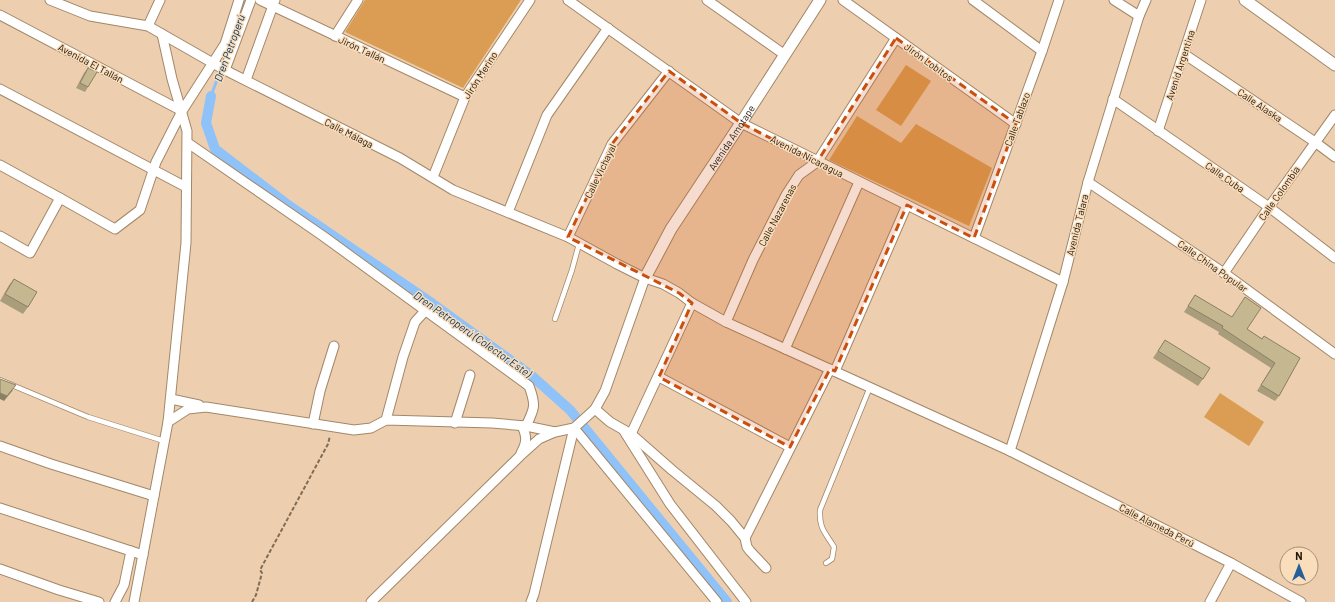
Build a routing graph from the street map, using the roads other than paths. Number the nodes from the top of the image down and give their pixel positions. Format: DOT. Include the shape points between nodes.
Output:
graph roads {
  1 [pos="50,0"];
  2 [pos="160,0"];
  3 [pos="239,0"];
  4 [pos="251,0"];
  5 [pos="260,0"];
  6 [pos="358,0"];
  7 [pos="530,0"];
  8 [pos="568,0"];
  9 [pos="707,0"];
  10 [pos="820,0"];
  11 [pos="843,0"];
  12 [pos="973,0"];
  13 [pos="1059,0"];
  14 [pos="1114,0"];
  15 [pos="1146,0"];
  16 [pos="1201,0"];
  17 [pos="1245,0"];
  18 [pos="274,3"];
  19 [pos="0,15"];
  20 [pos="1139,16"];
  21 [pos="148,26"];
  22 [pos="608,28"];
  23 [pos="162,34"];
  24 [pos="335,36"];
  25 [pos="896,38"];
  26 [pos="1042,51"];
  27 [pos="1184,54"];
  28 [pos="785,55"];
  29 [pos="213,63"];
  30 [pos="1335,65"];
  31 [pos="225,70"];
  32 [pos="669,71"];
  33 [pos="246,80"];
  34 [pos="0,89"];
  35 [pos="465,97"];
  36 [pos="1113,99"];
  37 [pos="182,111"];
  38 [pos="1335,115"];
  39 [pos="741,123"];
  40 [pos="1016,124"];
  41 [pos="1158,131"];
  42 [pos="1315,142"];
  43 [pos="188,143"];
  44 [pos="1335,157"];
  45 [pos="817,162"];
  46 [pos="0,166"];
  47 [pos="153,171"];
  48 [pos="433,177"];
  49 [pos="859,182"];
  50 [pos="1088,182"];
  51 [pos="186,187"];
  52 [pos="60,198"];
  53 [pos="907,205"];
  54 [pos="1269,207"];
  55 [pos="508,212"];
  56 [pos="0,236"];
  57 [pos="568,237"];
  58 [pos="974,238"];
  59 [pos="579,244"];
  60 [pos="1335,258"];
  61 [pos="1224,273"];
  62 [pos="645,278"];
  63 [pos="1063,282"];
  64 [pos="692,304"];
  65 [pos="425,311"];
  66 [pos="555,320"];
  67 [pos="726,322"];
  68 [pos="334,346"];
  69 [pos="785,349"];
  70 [pos="1335,354"];
  71 [pos="832,370"];
  72 [pos="470,375"];
  73 [pos="659,377"];
  74 [pos="0,380"];
  75 [pos="870,387"];
  76 [pos="171,399"];
  77 [pos="206,407"];
  78 [pos="595,409"];
  79 [pos="386,420"];
  80 [pos="168,422"];
  81 [pos="455,423"];
  82 [pos="312,424"];
  83 [pos="524,426"];
  84 [pos="574,428"];
  85 [pos="622,428"];
  86 [pos="555,432"];
  87 [pos="631,434"];
  88 [pos="164,441"];
  89 [pos="0,446"];
  90 [pos="790,447"];
  91 [pos="1010,451"];
  92 [pos="520,456"];
  93 [pos="154,496"];
  94 [pos="0,508"];
  95 [pos="745,538"];
  96 [pos="131,550"];
  97 [pos="143,555"];
  98 [pos="826,563"];
  99 [pos="1231,563"];
  100 [pos="766,568"];
  101 [pos="0,569"];
  102 [pos="99,602"];
  103 [pos="115,602"];
  104 [pos="134,602"];
  105 [pos="371,602"];
  106 [pos="531,602"];
  107 [pos="716,602"];
  108 [pos="746,602"];
  109 [pos="1210,602"];
  110 [pos="1301,602"];
  1 -- 21 [label="street, Calle Málaga" via="90,16"];
  2 -- 21 [label="street"];
  3 -- 29 [label="street" via="224,44"];
  4 -- 31 [label="street"];
  5 -- 18 [label="street, Jirón Tallán"];
  6 -- 24 [label="street"];
  7 -- 35 [label="street, Jirón Merino"];
  8 -- 22 [label="street, Avenida Nicaragua"];
  9 -- 28 [label="street"];
  10 -- 28 [label="street, Avenida Amotape"];
  11 -- 25 [label="street, Jirón Lobitos"];
  12 -- 26 [label="street"];
  13 -- 26 [label="street, Calle Tablazo"];
  14 -- 20 [label="street"];
  15 -- 20 [label="street, Avenida Talara"];
  16 -- 27 [label="street, Avenid Argentina"];
  17 -- 30 [label="street"];
  18 -- 24 [label="street, Jirón Tallán"];
  18 -- 33 [label="street"];
  19 -- 37 [label="street, Avenida El Tallán"];
  20 -- 36 [label="street, Avenida Talara"];
  21 -- 23 [label="street, Calle Málaga"];
  22 -- 32 [label="street, Avenida Nicaragua"];
  22 -- 55 [label="street" via="547,115"];
  23 -- 29 [label="street, Calle Málaga"];
  23 -- 37 [label="street"];
  24 -- 35 [label="street, Jirón Tallán"];
  25 -- 40 [label="street, Jirón Lobitos"];
  25 -- 45 [label="street, Calle Nazarenas"];
  26 -- 40 [label="street, Calle Tablazo"];
  27 -- 41 [label="street, Avenid Argentina"];
  27 -- 42 [label="street, Calle Alaska"];
  28 -- 39 [label="street, Avenida Amotape"];
  29 -- 31 [label="street, Calle Málaga"];
  29 -- 37 [label="street"];
  31 -- 33 [label="street, Calle Málaga"];
  32 -- 39 [label="street, Avenida Nicaragua"];
  32 -- 57 [label="street, Calle Vichayal" via="612,144"];
  33 -- 48 [label="street, Calle Málaga"];
  34 -- 47 [label="street"];
  35 -- 48 [label="street, Jirón Merino"];
  36 -- 41 [label="street, Calle Cuba"];
  36 -- 50 [label="street, Avenida Talara"];
  37 -- 43 [label="street"];
  37 -- 47 [label="street"];
  38 -- 42 [label="street, Calle Colombia"];
  39 -- 45 [label="street, Avenida Nicaragua"];
  39 -- 62 [label="street, Avenida Amotape" via="671,229"];
  40 -- 58 [label="street, Calle Tablazo"];
  41 -- 54 [label="street, Calle Cuba"];
  42 -- 44 [label="street, Calle Alaska"];
  42 -- 54 [label="street, Calle Colombia"];
  43 -- 51 [label="street"];
  43 -- 65 [label="street" via="323,236"];
  45 -- 49 [label="street, Avenida Nicaragua"];
  45 -- 67 [label="street, Calle Nazarenas" via="799,175 786,195 753,260"];
  46 -- 52 [label="street"];
  47 -- 51 [label="street"];
  47 -- 52 [label="street" via="140,210 115,229"];
  48 -- 55 [label="street, Calle Málaga" via="453,190"];
  49 -- 53 [label="street, Avenida Nicaragua"];
  49 -- 69 [label="street"];
  50 -- 61 [label="street, Calle China Popular"];
  50 -- 63 [label="street, Avenida Talara"];
  51 -- 76 [label="street" via="186,243"];
  52 -- 56 [label="street" via="30,253"];
  53 -- 58 [label="street, Avenida Nicaragua"];
  53 -- 71 [label="street"];
  54 -- 60 [label="street, Calle Cuba"];
  54 -- 61 [label="street, Calle Colombia"];
  55 -- 57 [label="street, Calle Málaga"];
  57 -- 59 [label="street, Calle Málaga"];
  58 -- 63 [label="street, Avenida Nicaragua"];
  59 -- 62 [label="street, Calle Málaga"];
  59 -- 66 [label="lane"];
  61 -- 70 [label="street, Calle China Popular"];
  62 -- 64 [label="street, Calle Málaga" via="663,284"];
  62 -- 78 [label="street" via="605,391"];
  63 -- 91 [label="street, Avenida Talara"];
  64 -- 67 [label="street, Calle Málaga"];
  64 -- 73 [label="street"];
  65 -- 79 [label="street" via="415,322"];
  65 -- 83 [label="street" via="529,386 534,401 533,413"];
  67 -- 69 [label="street, Calle Málaga"];
  68 -- 82 [label="street"];
  69 -- 71 [label="street, Calle Málaga"];
  71 -- 75 [label="street, Calle Alameda Perú"];
  71 -- 90 [label="street"];
  72 -- 81 [label="street"];
  73 -- 87 [label="street"];
  73 -- 90 [label="street"];
  74 -- 88 [label="lane" via="88,418"];
  75 -- 91 [label="street, Calle Alameda Perú"];
  75 -- 98 [label="lane" via="820,510 822,530 834,546 832,559"];
  76 -- 77 [label="street"];
  76 -- 80 [label="street"];
  77 -- 80 [label="street" via="188,409"];
  77 -- 82 [label="street"];
  78 -- 84 [label="street"];
  78 -- 85 [label="street"];
  79 -- 81 [label="street"];
  79 -- 82 [label="street" via="371,428 354,430"];
  80 -- 88 [label="street"];
  81 -- 83 [label="street"];
  83 -- 86 [label="street"];
  83 -- 92 [label="street" via="526,445"];
  84 -- 86 [label="street"];
  84 -- 106 [label="street"];
  84 -- 107 [label="street"];
  85 -- 87 [label="street"];
  85 -- 108 [label="street" via="670,504"];
  86 -- 92 [label="street" via="540,439"];
  87 -- 95 [label="street" via="716,506"];
  88 -- 93 [label="street"];
  89 -- 93 [label="street"];
  90 -- 95 [label="street"];
  91 -- 99 [label="street, Calle Alameda Perú"];
  92 -- 105 [label="street"];
  93 -- 97 [label="street"];
  94 -- 96 [label="street"];
  95 -- 100 [label="street" via="747,547"];
  96 -- 97 [label="street"];
  96 -- 103 [label="street" via="124,585"];
  97 -- 104 [label="street"];
  99 -- 109 [label="street"];
  99 -- 110 [label="street, Calle Alameda Perú"];
  101 -- 102 [label="street"];
}
